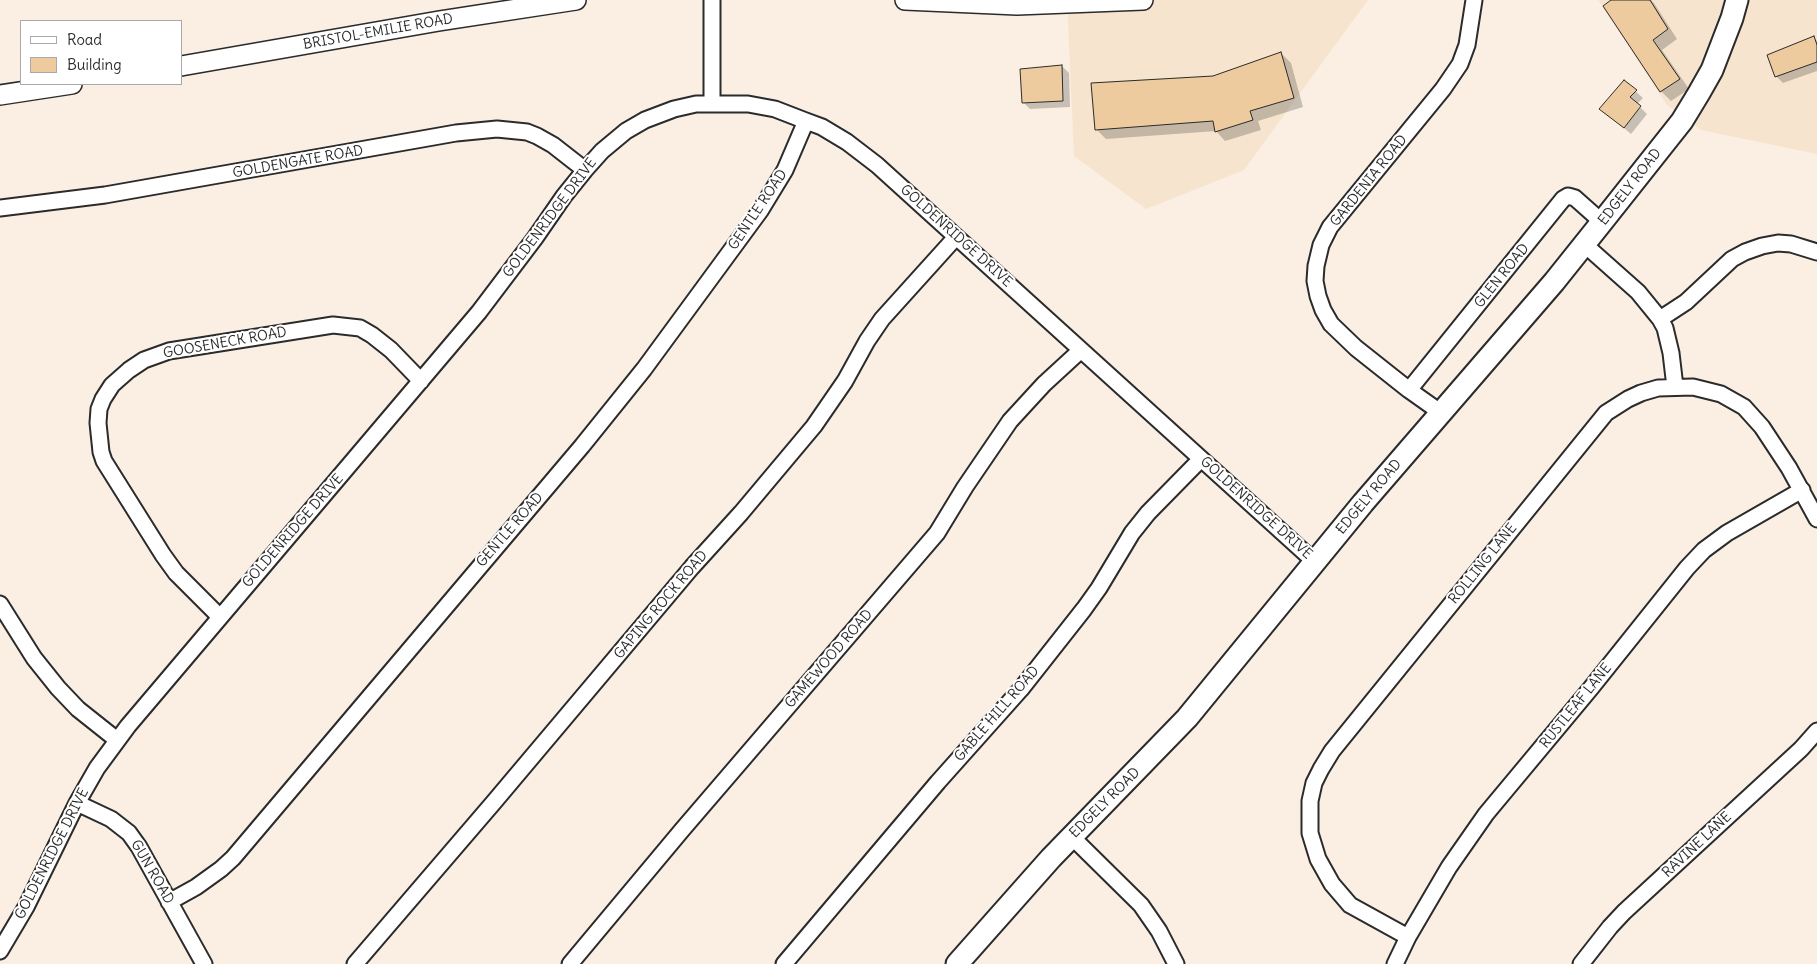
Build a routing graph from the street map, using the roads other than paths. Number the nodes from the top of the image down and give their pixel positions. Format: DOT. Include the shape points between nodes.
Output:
graph roads {
  1 [pos="576,0"];
  2 [pos="712,0"];
  3 [pos="905,0"];
  4 [pos="1143,0"];
  5 [pos="1474,0"];
  6 [pos="1737,0"];
  7 [pos="968,2"];
  8 [pos="182,66"];
  9 [pos="65,85"];
  10 [pos="0,95"];
  11 [pos="712,103"];
  12 [pos="806,121"];
  13 [pos="585,170"];
  14 [pos="0,208"];
  15 [pos="1602,222"];
  16 [pos="956,237"];
  17 [pos="1584,244"];
  18 [pos="1817,252"];
  19 [pos="1660,318"];
  20 [pos="1080,350"];
  21 [pos="421,381"];
  22 [pos="1675,386"];
  23 [pos="1409,390"];
  24 [pos="1440,412"];
  25 [pos="1201,459"];
  26 [pos="1802,490"];
  27 [pos="1817,519"];
  28 [pos="1315,562"];
  29 [pos="0,604"];
  30 [pos="220,616"];
  31 [pos="1817,731"];
  32 [pos="117,740"];
  33 [pos="77,803"];
  34 [pos="1072,837"];
  35 [pos="169,902"];
  36 [pos="1408,937"];
  37 [pos="0,951"];
  38 [pos="204,964"];
  39 [pos="355,964"];
  40 [pos="570,964"];
  41 [pos="784,964"];
  42 [pos="958,964"];
  43 [pos="1176,964"];
  44 [pos="1395,964"];
  45 [pos="1582,964"];
  1 -- 8 [label="street, BRISTOL-EMILIE ROAD"];
  2 -- 11 [label="street"];
  3 -- 7 [label="street"];
  4 -- 7 [label="street" via="1017,5"];
  5 -- 23 [label="street, GARDENIA ROAD" via="1467,45 1460,64 1330,227 1316,266 1318,296 1331,324"];
  6 -- 15 [label="main road, EDGELY ROAD" via="1712,70 1699,93 1682,120"];
  9 -- 10 [label="street"];
  11 -- 12 [label="street, GOLDENRIDGE DRIVE" via="748,104"];
  11 -- 13 [label="street, GOLDENRIDGE DRIVE" via="674,109 645,120 616,138"];
  12 -- 16 [label="street, GOLDENRIDGE DRIVE" via="847,142 877,165"];
  12 -- 35 [label="street, GENTLE ROAD" via="782,177 760,211 644,369 582,446 232,858 221,869"];
  13 -- 14 [label="street, GOLDENGATE ROAD" via="537,136 497,129 105,195"];
  13 -- 21 [label="street, GOLDENRIDGE DRIVE" via="479,312"];
  15 -- 17 [label="main road, EDGELY ROAD"];
  15 -- 23 [label="street, GLEN ROAD" via="1575,198 1568,196 1563,199"];
  16 -- 20 [label="street, GOLDENRIDGE DRIVE"];
  16 -- 39 [label="street, GAPING ROCK ROAD" via="882,319 814,426"];
  17 -- 19 [label="street" via="1638,292"];
  17 -- 24 [label="main road, EDGELY ROAD"];
  18 -- 19 [label="street" via="1778,243 1745,252 1732,259 1686,302"];
  19 -- 22 [label="street" via="1666,328"];
  20 -- 25 [label="street, GOLDENRIDGE DRIVE"];
  20 -- 40 [label="street, GAMEWOOD ROAD" via="1010,422 936,533"];
  21 -- 30 [label="street, GOLDENRIDGE DRIVE"];
  21 -- 30 [label="street, GOOSENECK ROAD" via="372,335 360,328 333,325 169,351 144,360 112,384 99,409 104,461 172,568"];
  22 -- 26 [label="street, ROLLING LANE" via="1705,389 1744,407 1762,427"];
  22 -- 36 [label="street, ROLLING LANE" via="1641,393 1599,420 1332,752 1314,783 1310,801 1310,833 1318,860 1332,884 1350,905"];
  23 -- 24 [label="street, GARDENIA ROAD"];
  24 -- 28 [label="main road, EDGELY ROAD"];
  25 -- 28 [label="street, GOLDENRIDGE DRIVE"];
  25 -- 41 [label="street, GABLE HILL ROAD" via="1132,533 1089,602 1021,689"];
  26 -- 27 [label="street, ROLLING LANE"];
  26 -- 36 [label="street, RUSTLEAF LANE" via="1727,533 1687,568 1486,814 1449,867"];
  28 -- 34 [label="main road, EDGELY ROAD" via="1187,718"];
  29 -- 32 [label="street" via="34,658 58,688"];
  30 -- 32 [label="street, GOLDENRIDGE DRIVE"];
  31 -- 45 [label="street, RAVINE LANE" via="1624,912"];
  32 -- 33 [label="street, GOLDENRIDGE DRIVE"];
  33 -- 35 [label="street, GUN ROAD" via="111,819 129,833"];
  33 -- 37 [label="street, GOLDENRIDGE DRIVE" via="26,907"];
  34 -- 42 [label="main road, EDGELY ROAD"];
  34 -- 43 [label="street" via="1141,905"];
  35 -- 38 [label="street, GUN ROAD"];
  36 -- 44 [label="street, RUSTLEAF LANE"];
}
